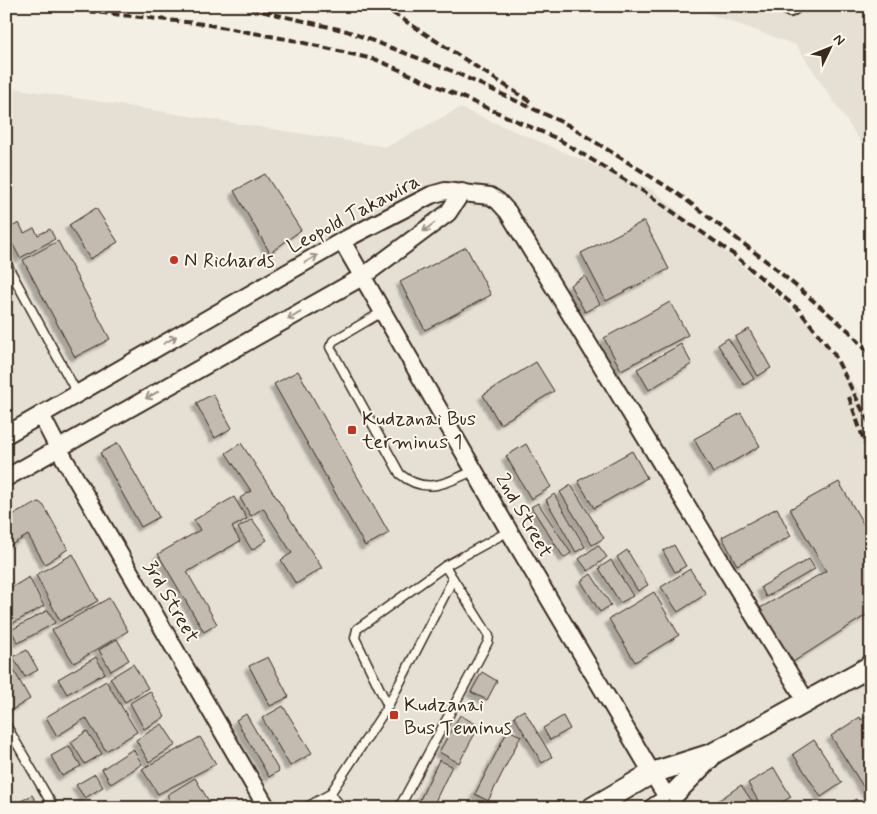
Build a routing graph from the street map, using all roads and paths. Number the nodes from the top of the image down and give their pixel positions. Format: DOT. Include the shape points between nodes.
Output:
graph roads {
  1 [pos="787,6"];
  2 [pos="793,6"];
  3 [pos="462,192"];
  4 [pos="342,241"];
  5 [pos="6,263"];
  6 [pos="362,277"];
  7 [pos="382,312"];
  8 [pos="77,393"];
  9 [pos="41,415"];
  10 [pos="6,435"];
  11 [pos="58,448"];
  12 [pos="475,470"];
  13 [pos="6,478"];
  14 [pos="510,531"];
  15 [pos="445,566"];
  16 [pos="453,578"];
  17 [pos="871,666"];
  18 [pos="806,701"];
  19 [pos="388,706"];
  20 [pos="6,726"];
  21 [pos="712,754"];
  22 [pos="652,773"];
  23 [pos="330,794"];
  24 [pos="666,805"];
  25 [pos="54,808"];
  26 [pos="267,808"];
  27 [pos="305,808"];
  28 [pos="343,808"];
  29 [pos="399,808"];
  30 [pos="592,808"];
  1 -- 2 [label="street"];
  3 -- 4 [label="street, Leopold Takawira" via="445,191 431,195"];
  3 -- 6 [label="street, one-way" via="448,213"];
  3 -- 18 [label="street, Leopold Takawira" via="490,196 508,212"];
  4 -- 6 [label="street, 2nd Street"];
  8 -- 4 [label="street, Leopold Takawira, one-way"];
  5 -- 8 [label="lane"];
  6 -- 7 [label="street, 2nd Street"];
  6 -- 11 [label="street, one-way"];
  7 -- 12 [label="street, 2nd Street"];
  7 -- 12 [label="lane" via="334,341 330,347 400,474 420,485 443,485"];
  8 -- 9 [label="street, Leopold Takawira"];
  9 -- 10 [label="street, Leopold Takawira"];
  9 -- 11 [label="street, 3rd Street"];
  11 -- 13 [label="street"];
  11 -- 26 [label="street, 3rd Street"];
  12 -- 14 [label="street, 2nd Street"];
  14 -- 15 [label="lane"];
  14 -- 22 [label="street, 2nd Street"];
  15 -- 16 [label="lane"];
  15 -- 19 [label="lane" via="355,633"];
  16 -- 19 [label="lane"];
  16 -- 29 [label="lane" via="489,636 488,642"];
  17 -- 18 [label="street"];
  18 -- 21 [label="street"];
  19 -- 23 [label="lane"];
  20 -- 25 [label="lane"];
  21 -- 22 [label="street"];
  21 -- 24 [label="street"];
  22 -- 24 [label="street, 2nd Street"];
  22 -- 30 [label="street"];
  23 -- 27 [label="lane"];
  23 -- 28 [label="lane"];
}
